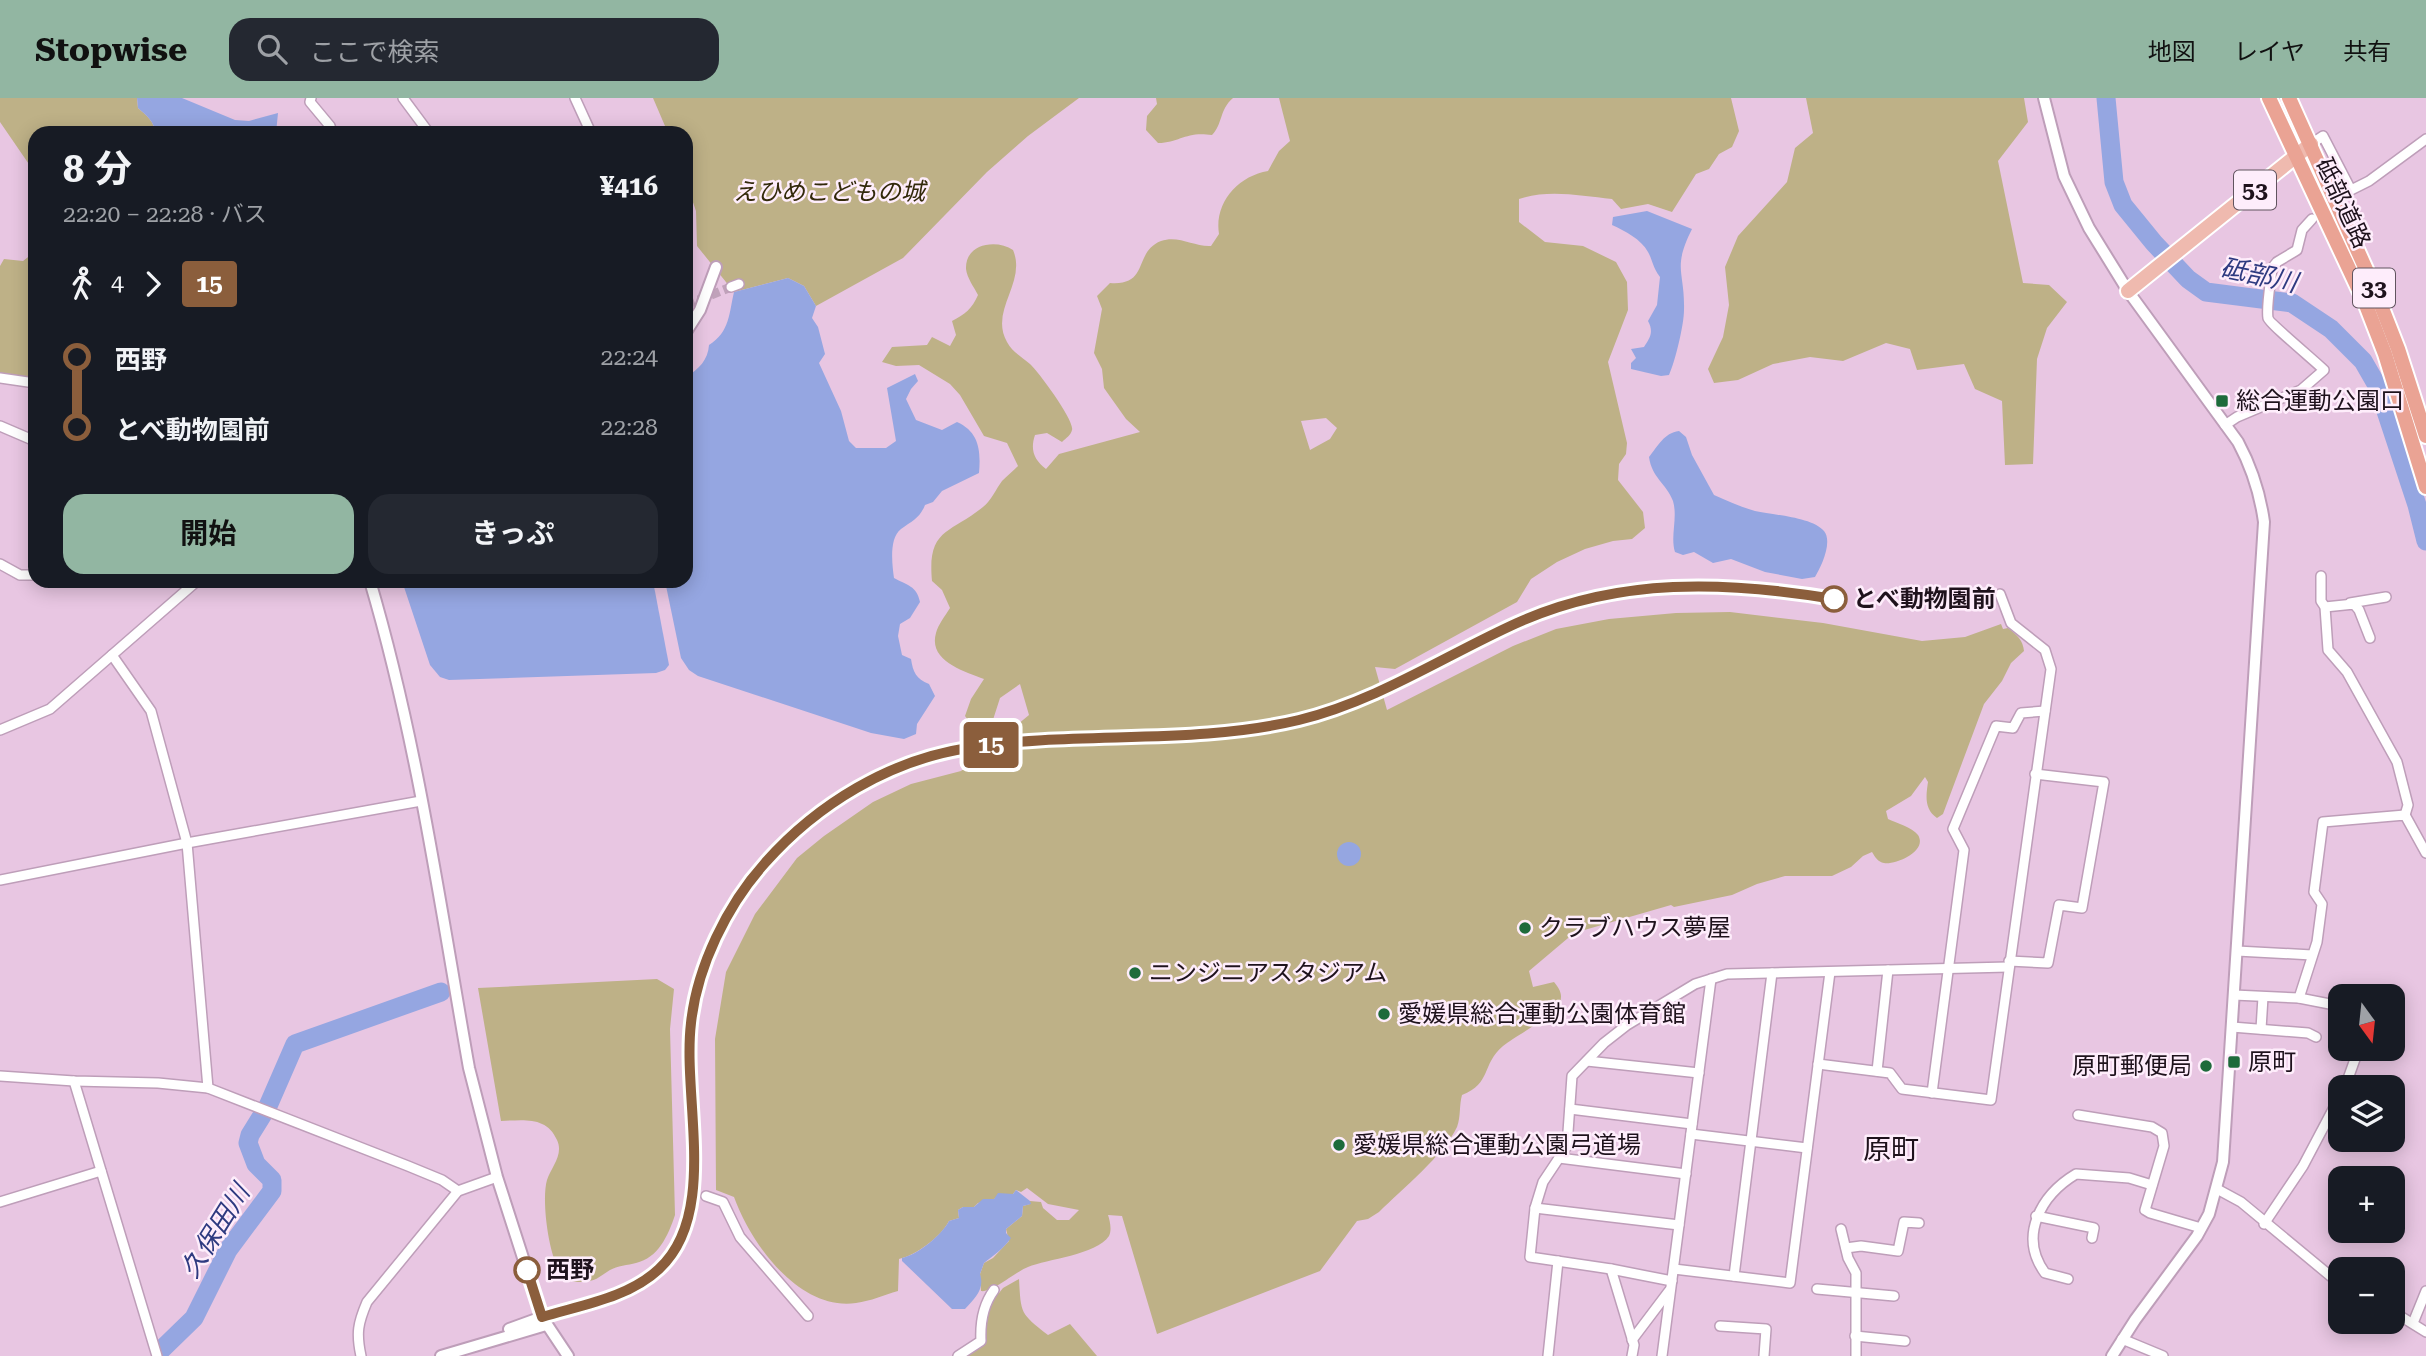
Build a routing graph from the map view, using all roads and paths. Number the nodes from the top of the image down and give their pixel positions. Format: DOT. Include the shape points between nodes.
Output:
graph roads {
  1 [pos="311,98"];
  2 [pos="403,98"];
  3 [pos="575,98"];
  4 [pos="2044,98"];
  5 [pos="2269,98"];
  6 [pos="2289,98"];
  7 [pos="330,126"];
  8 [pos="424,126"];
  9 [pos="588,126"];
  10 [pos="2426,139"];
  11 [pos="2311,144"];
  12 [pos="2295,155"];
  13 [pos="2312,219"];
  14 [pos="716,267"];
  15 [pos="2128,291"];
  16 [pos="693,321"];
  17 [pos="0,379"];
  18 [pos="28,382"];
  19 [pos="2225,425"];
  20 [pos="0,426"];
  21 [pos="2426,436"];
  22 [pos="28,439"];
  23 [pos="2426,487"];
  24 [pos="0,564"];
  25 [pos="28,575"];
  26 [pos="2321,576"];
  27 [pos="189,588"];
  28 [pos="372,588"];
  29 [pos="2000,594"];
  30 [pos="2386,597"];
  31 [pos="2349,603"];
  32 [pos="2325,607"];
  33 [pos="2371,638"];
  34 [pos="112,655"];
  35 [pos="2045,711"];
  36 [pos="0,730"];
  37 [pos="2035,774"];
  38 [pos="421,801"];
  39 [pos="2405,815"];
  40 [pos="187,843"];
  41 [pos="2426,853"];
  42 [pos="0,880"];
  43 [pos="2236,951"];
  44 [pos="2312,955"];
  45 [pos="2009,964"];
  46 [pos="1950,968"];
  47 [pos="1888,970"];
  48 [pos="1830,972"];
  49 [pos="1772,973"];
  50 [pos="1711,979"];
  51 [pos="2234,995"];
  52 [pos="2263,997"];
  53 [pos="2299,998"];
  54 [pos="2328,1004"];
  55 [pos="2232,1027"];
  56 [pos="2261,1029"];
  57 [pos="2316,1037"];
  58 [pos="1587,1061"];
  59 [pos="1818,1064"];
  60 [pos="1877,1071"];
  61 [pos="1699,1073"];
  62 [pos="0,1076"];
  63 [pos="74,1081"];
  64 [pos="208,1087"];
  65 [pos="1932,1093"];
  66 [pos="1570,1109"];
  67 [pos="2078,1115"];
  68 [pos="2328,1119"];
  69 [pos="1692,1129"];
  70 [pos="1751,1142"];
  71 [pos="1807,1148"];
  72 [pos="1559,1158"];
  73 [pos="102,1171"];
  74 [pos="1686,1174"];
  75 [pos="497,1177"];
  76 [pos="2152,1185"];
  77 [pos="2217,1189"];
  78 [pos="458,1191"];
  79 [pos="706,1196"];
  80 [pos="0,1202"];
  81 [pos="1535,1208"];
  82 [pos="2036,1216"];
  83 [pos="1919,1223"];
  84 [pos="2264,1223"];
  85 [pos="1679,1225"];
  86 [pos="2201,1228"];
  87 [pos="1841,1229"];
  88 [pos="2092,1238"];
  89 [pos="1846,1248"];
  90 [pos="1558,1261"];
  91 [pos="1611,1269"];
  92 [pos="1674,1269"];
  93 [pos="2328,1274"];
  94 [pos="1734,1276"];
  95 [pos="2068,1279"];
  96 [pos="1672,1285"];
  97 [pos="1817,1289"];
  98 [pos="994,1290"];
  99 [pos="2426,1291"];
  100 [pos="1857,1292"];
  101 [pos="1894,1296"];
  102 [pos="808,1316"];
  103 [pos="2405,1319"];
  104 [pos="544,1321"];
  105 [pos="1720,1326"];
  106 [pos="2420,1328"];
  107 [pos="1855,1336"];
  108 [pos="2122,1339"];
  109 [pos="1632,1340"];
  110 [pos="1905,1342"];
  111 [pos="157,1356"];
  112 [pos="361,1356"];
  113 [pos="441,1356"];
  114 [pos="568,1356"];
  115 [pos="958,1356"];
  116 [pos="1548,1356"];
  117 [pos="1632,1356"];
  118 [pos="1663,1356"];
  119 [pos="1764,1356"];
  120 [pos="1856,1356"];
  121 [pos="2112,1356"];
  122 [pos="2163,1356"];
  1 -- 7 [label="street"];
  2 -- 8 [label="street"];
  3 -- 9 [label="street"];
  4 -- 15 [label="street" via="2064,176"];
  5 -- 12 [label="highway, 砥部道路 / 33"];
  6 -- 11 [label="highway, 砥部道路 / 33"];
  10 -- 11 [label="street" via="2348,192 2323,136"];
  11 -- 12 [label="main road, 53"];
  11 -- 21 [label="highway, 砥部道路 / 33" via="2373,285"];
  12 -- 15 [label="main road, 53"];
  12 -- 23 [label="highway, 砥部道路 / 33" via="2366,304"];
  13 -- 19 [label="street" via="2302,230 2297,250 2272,268 2268,318 2324,370 2301,390"];
  14 -- 16 [label="street"];
  15 -- 19 [label="street"];
  17 -- 18 [label="street"];
  19 -- 43 [label="street" via="2249,461 2264,522"];
  20 -- 22 [label="street"];
  24 -- 25 [label="street"];
  26 -- 32 [label="street"];
  27 -- 34 [label="street"];
  28 -- 38 [label="street" via="387,635"];
  29 -- 35 [label="street" via="2011,623 2049,658"];
  30 -- 31 [label="street"];
  31 -- 32 [label="street"];
  31 -- 33 [label="street" via="2359,610"];
  32 -- 39 [label="street" via="2328,650 2347,672 2397,762 2408,805"];
  34 -- 36 [label="street" via="50,709"];
  34 -- 40 [label="street" via="150,711"];
  35 -- 37 [label="street"];
  35 -- 46 [label="street" via="2021,713 2013,728 1996,726 1953,830 1964,850"];
  37 -- 45 [label="street"];
  37 -- 45 [label="street" via="2104,782 2082,908 2059,905 2048,963"];
  38 -- 40 [label="street"];
  38 -- 75 [label="street" via="469,1068"];
  39 -- 41 [label="street"];
  39 -- 44 [label="street" via="2323,822 2314,892 2322,904"];
  40 -- 42 [label="street"];
  40 -- 64 [label="street"];
  43 -- 44 [label="street"];
  43 -- 51 [label="street"];
  44 -- 53 [label="street"];
  45 -- 46 [label="street"];
  45 -- 65 [label="street" via="1991,1100"];
  46 -- 47 [label="street"];
  46 -- 65 [label="street"];
  47 -- 48 [label="street"];
  47 -- 60 [label="street"];
  48 -- 49 [label="street"];
  48 -- 59 [label="street"];
  49 -- 50 [label="street"];
  49 -- 70 [label="street"];
  50 -- 58 [label="street" via="1627,1025"];
  50 -- 61 [label="street"];
  51 -- 52 [label="street"];
  51 -- 55 [label="street"];
  52 -- 53 [label="street"];
  52 -- 56 [label="street"];
  53 -- 54 [label="street"];
  55 -- 56 [label="street"];
  55 -- 77 [label="street" via="2227,1131"];
  56 -- 57 [label="street"];
  58 -- 61 [label="street"];
  58 -- 66 [label="street" via="1572,1076"];
  59 -- 60 [label="street"];
  59 -- 71 [label="street"];
  60 -- 65 [label="street" via="1890,1073 1902,1089"];
  61 -- 69 [label="street"];
  62 -- 63 [label="street"];
  63 -- 64 [label="street"];
  63 -- 73 [label="street"];
  64 -- 78 [label="street" via="442,1180"];
  66 -- 69 [label="street"];
  66 -- 72 [label="street" via="1567,1146"];
  67 -- 76 [label="street" via="2152,1127 2162,1133 2164,1146"];
  68 -- 84 [label="street"];
  69 -- 70 [label="street"];
  69 -- 74 [label="street"];
  70 -- 71 [label="street"];
  70 -- 94 [label="street"];
  71 -- 94 [label="street" via="1790,1283"];
  72 -- 74 [label="street"];
  72 -- 81 [label="street" via="1543,1182"];
  73 -- 80 [label="street"];
  73 -- 111 [label="street"];
  74 -- 85 [label="street"];
  75 -- 78 [label="street"];
  75 -- 104 [label="street"];
  76 -- 82 [label="street" via="2129,1178 2076,1174"];
  76 -- 86 [label="street" via="2145,1210"];
  77 -- 84 [label="street" via="2241,1202"];
  77 -- 86 [label="street"];
  78 -- 112 [label="street" via="368,1302 359,1320"];
  79 -- 102 [label="street" via="723,1202 740,1237"];
  81 -- 85 [label="street"];
  81 -- 90 [label="street" via="1530,1257"];
  82 -- 88 [label="street" via="2094,1228"];
  82 -- 95 [label="street" via="2034,1241 2041,1267 2045,1273"];
  83 -- 89 [label="street" via="1904,1222 1898,1251"];
  84 -- 93 [label="street"];
  85 -- 92 [label="street"];
  86 -- 108 [label="street"];
  87 -- 89 [label="street"];
  89 -- 100 [label="street" via="1856,1273"];
  90 -- 91 [label="street"];
  90 -- 116 [label="street"];
  91 -- 96 [label="street"];
  91 -- 109 [label="street"];
  92 -- 94 [label="street"];
  92 -- 96 [label="street"];
  96 -- 109 [label="street"];
  96 -- 118 [label="street"];
  97 -- 100 [label="street"];
  98 -- 115 [label="street" via="987,1300 981,1341"];
  99 -- 106 [label="street"];
  100 -- 101 [label="street"];
  100 -- 107 [label="street"];
  103 -- 106 [label="street"];
  104 -- 113 [label="street"];
  104 -- 114 [label="street"];
  105 -- 119 [label="street" via="1766,1329"];
  107 -- 110 [label="street"];
  107 -- 120 [label="street"];
  108 -- 121 [label="street"];
  108 -- 122 [label="street"];
  109 -- 117 [label="street"];
}
